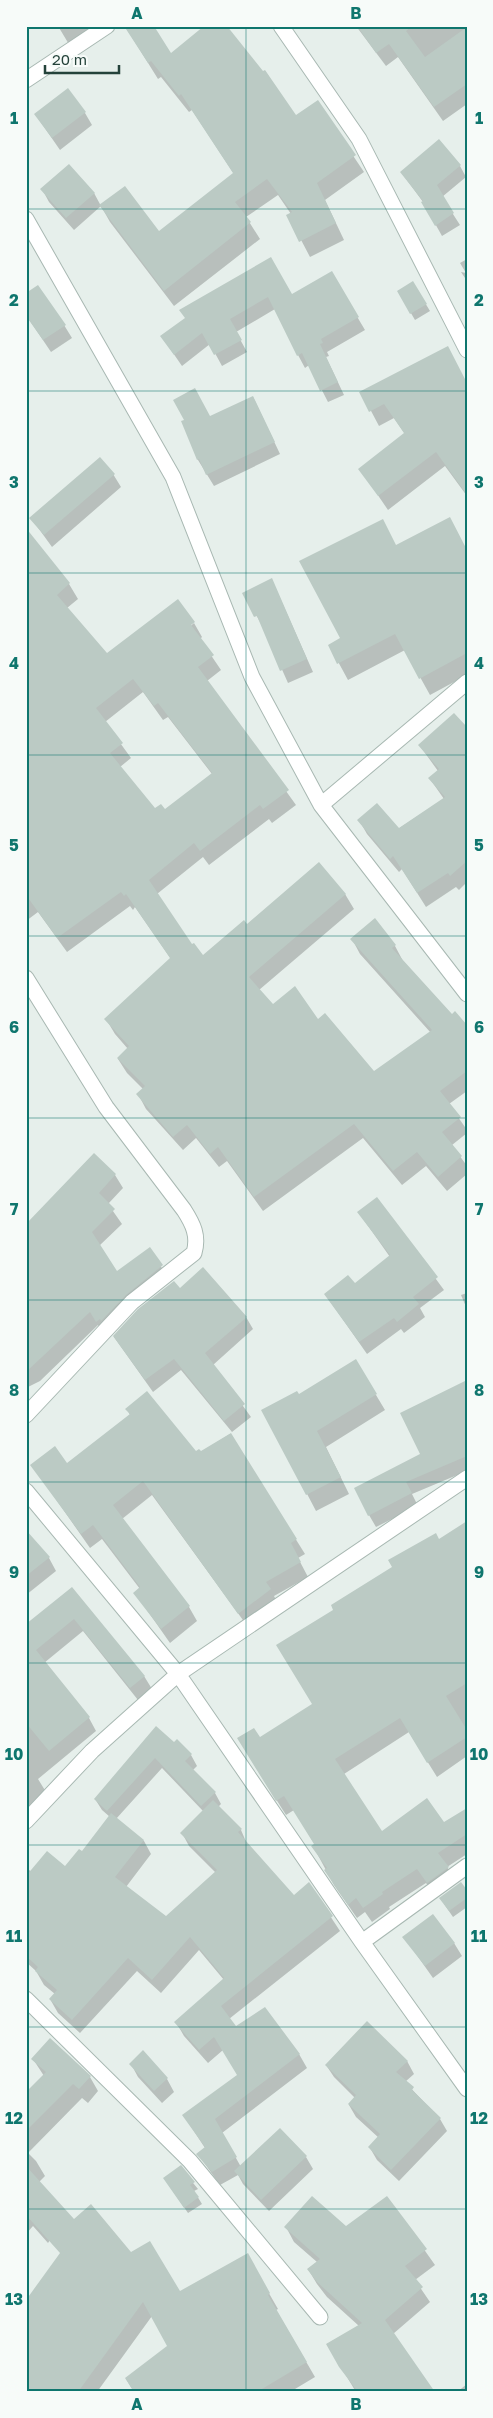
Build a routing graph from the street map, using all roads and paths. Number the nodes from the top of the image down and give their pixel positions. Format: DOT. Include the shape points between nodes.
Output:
graph roads {
  1 [pos="106,26"];
  2 [pos="281,26"];
  3 [pos="26,80"];
  4 [pos="26,219"];
  5 [pos="467,350"];
  6 [pos="467,682"];
  7 [pos="322,805"];
  8 [pos="26,978"];
  9 [pos="467,994"];
  10 [pos="26,1416"];
  11 [pos="467,1478"];
  12 [pos="26,1491"];
  13 [pos="178,1674"];
  14 [pos="26,1821"];
  15 [pos="467,1866"];
  16 [pos="362,1942"];
  17 [pos="26,1999"];
  18 [pos="467,2089"];
  19 [pos="320,2317"];
  1 -- 3 [label="street"];
  2 -- 5 [label="street" via="360,139"];
  4 -- 7 [label="street" via="173,477 252,677"];
  6 -- 7 [label="street"];
  7 -- 9 [label="street"];
  8 -- 10 [label="street" via="106,1107 192,1222 197,1242 194,1253 132,1302"];
  11 -- 13 [label="street"];
  12 -- 13 [label="street"];
  13 -- 14 [label="street" via="92,1751"];
  13 -- 16 [label="street"];
  15 -- 16 [label="street"];
  16 -- 18 [label="street"];
  17 -- 19 [label="street" via="190,2161"];
}
